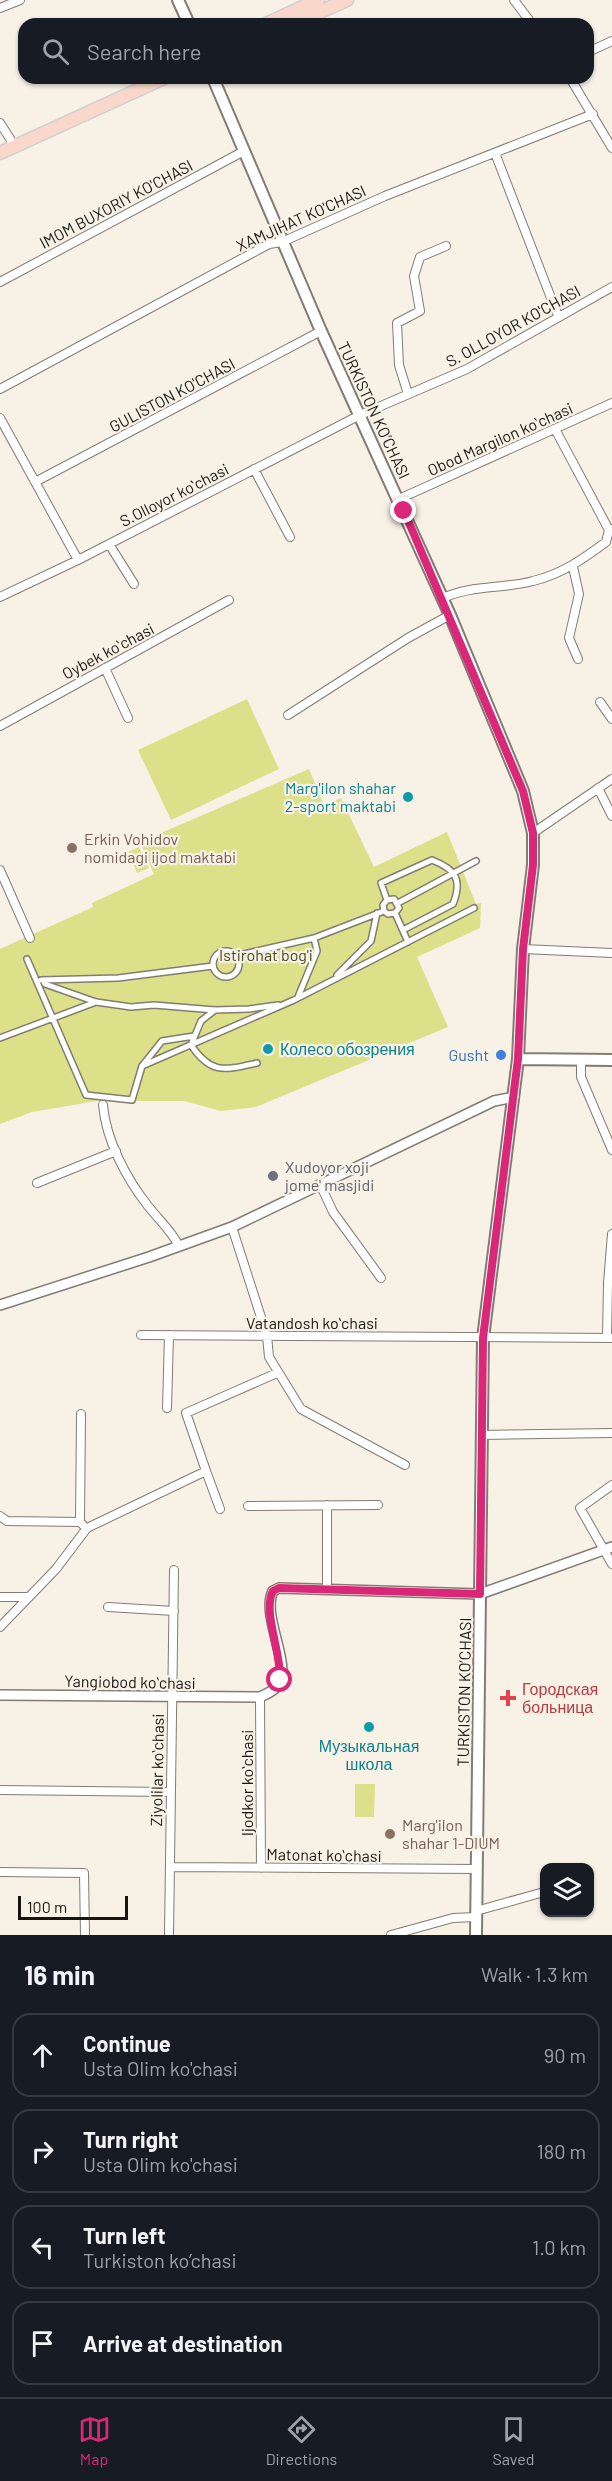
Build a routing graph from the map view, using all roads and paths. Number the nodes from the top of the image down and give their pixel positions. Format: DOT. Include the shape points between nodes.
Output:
graph roads {
  1 [pos="20,0"];
  2 [pos="178,0"];
  3 [pos="318,0"];
  4 [pos="347,0"];
  5 [pos="514,0"];
  6 [pos="0,8"];
  7 [pos="186,18"];
  8 [pos="279,18"];
  9 [pos="306,18"];
  10 [pos="528,18"];
  11 [pos="612,41"];
  12 [pos="594,49"];
  13 [pos="151,84"];
  14 [pos="216,84"];
  15 [pos="574,84"];
  16 [pos="593,114"];
  17 [pos="0,123"];
  18 [pos="14,145"];
  19 [pos="612,148"];
  20 [pos="244,151"];
  21 [pos="0,153"];
  22 [pos="495,153"];
  23 [pos="282,242"];
  24 [pos="446,246"];
  25 [pos="0,282"];
  26 [pos="612,286"];
  27 [pos="558,316"];
  28 [pos="321,331"];
  29 [pos="0,389"];
  30 [pos="408,394"];
  31 [pos="612,403"];
  32 [pos="360,415"];
  33 [pos="0,418"];
  34 [pos="555,429"];
  35 [pos="254,469"];
  36 [pos="35,482"];
  37 [pos="399,499"];
  38 [pos="610,529"];
  39 [pos="290,537"];
  40 [pos="109,544"];
  41 [pos="78,560"];
  42 [pos="573,567"];
  43 [pos="134,584"];
  44 [pos="0,597"];
  45 [pos="442,598"];
  46 [pos="229,600"];
  47 [pos="450,615"];
  48 [pos="578,658"];
  49 [pos="105,668"];
  50 [pos="600,702"];
  51 [pos="288,715"];
  52 [pos="128,718"];
  53 [pos="612,719"];
  54 [pos="0,726"];
  55 [pos="612,778"];
  56 [pos="598,788"];
  57 [pos="612,816"];
  58 [pos="533,833"];
  59 [pos="476,861"];
  60 [pos="0,870"];
  61 [pos="454,873"];
  62 [pos="387,900"];
  63 [pos="398,903"];
  64 [pos="474,908"];
  65 [pos="384,911"];
  66 [pos="377,914"];
  67 [pos="395,914"];
  68 [pos="403,930"];
  69 [pos="30,938"];
  70 [pos="314,938"];
  71 [pos="408,942"];
  72 [pos="523,949"];
  73 [pos="612,953"];
  74 [pos="235,956"];
  75 [pos="27,959"];
  76 [pos="213,966"];
  77 [pos="40,980"];
  78 [pos="332,980"];
  79 [pos="295,1001"];
  80 [pos="96,1002"];
  81 [pos="215,1010"];
  82 [pos="53,1020"];
  83 [pos="194,1036"];
  84 [pos="0,1038"];
  85 [pos="191,1045"];
  86 [pos="518,1059"];
  87 [pos="581,1059"];
  88 [pos="612,1060"];
  89 [pos="257,1063"];
  90 [pos="142,1066"];
  91 [pos="514,1097"];
  92 [pos="103,1105"];
  93 [pos="116,1150"];
  94 [pos="612,1150"];
  95 [pos="37,1183"];
  96 [pos="320,1184"];
  97 [pos="232,1227"];
  98 [pos="612,1234"];
  99 [pos="179,1246"];
  100 [pos="381,1278"];
  101 [pos="0,1305"];
  102 [pos="141,1335"];
  103 [pos="169,1335"];
  104 [pos="267,1336"];
  105 [pos="483,1338"];
  106 [pos="610,1338"];
  107 [pos="277,1373"];
  108 [pos="167,1408"];
  109 [pos="81,1414"];
  110 [pos="612,1433"];
  111 [pos="481,1435"];
  112 [pos="405,1465"];
  113 [pos="206,1471"];
  114 [pos="612,1485"];
  115 [pos="327,1505"];
  116 [pos="378,1505"];
  117 [pos="248,1506"];
  118 [pos="220,1509"];
  119 [pos="0,1516"];
  120 [pos="80,1522"];
  121 [pos="87,1528"];
  122 [pos="608,1548"];
  123 [pos="612,1564"];
  124 [pos="174,1570"];
  125 [pos="327,1589"];
  126 [pos="480,1594"];
  127 [pos="0,1597"];
  128 [pos="27,1597"];
  129 [pos="108,1607"];
  130 [pos="174,1611"];
  131 [pos="0,1627"];
  132 [pos="0,1695"];
  133 [pos="172,1697"];
  134 [pos="260,1697"];
  135 [pos="0,1790"];
  136 [pos="169,1792"];
  137 [pos="170,1867"];
  138 [pos="261,1868"];
  139 [pos="477,1869"];
  140 [pos="0,1872"];
  141 [pos="540,1893"];
  142 [pos="476,1914"];
  143 [pos="86,1935"];
  144 [pos="169,1935"];
  145 [pos="391,1935"];
  146 [pos="476,1935"];
  1 -- 6 [label="street"];
  2 -- 7 [label="main road"];
  3 -- 8 [label="main road"];
  4 -- 9 [label="main road"];
  5 -- 10 [label="street"];
  11 -- 12 [label="street"];
  13 -- 18 [label="main road"];
  14 -- 20 [label="main road, TURKISTON KO’CHASI"];
  15 -- 16 [label="street"];
  16 -- 19 [label="street"];
  16 -- 22 [label="street, XAMJIHAT KO'CHASI"];
  17 -- 18 [label="street"];
  18 -- 21 [label="main road"];
  20 -- 23 [label="main road, TURKISTON KO’CHASI"];
  20 -- 25 [label="street, IMOM BUXORIY KO'CHASI"];
  22 -- 23 [label="street, XAMJIHAT KO'CHASI"];
  22 -- 27 [label="street"];
  23 -- 28 [label="main road, TURKISTON KO’CHASI"];
  23 -- 29 [label="street, XAMJIHAT KO'CHASI" via="269,243"];
  24 -- 30 [label="street" via="420,257 414,276 420,311 397,323 399,365"];
  26 -- 27 [label="street, S. OLLOYOR KO'CHASI"];
  27 -- 30 [label="street, S. OLLOYOR KO'CHASI" via="467,369"];
  28 -- 32 [label="main road, TURKISTON KO’CHASI"];
  28 -- 36 [label="street, GULISTON KO'CHASI"];
  30 -- 32 [label="street, S. OLLOYOR KO'CHASI"];
  31 -- 34 [label="street, Obod Margilon koʻchasi"];
  32 -- 35 [label="street, S.Olloyor koʻchasi"];
  32 -- 37 [label="main road, TURKISTON KO’CHASI"];
  33 -- 36 [label="street"];
  34 -- 37 [label="street, Obod Margilon koʻchasi"];
  34 -- 38 [label="street"];
  35 -- 39 [label="street"];
  35 -- 40 [label="street, S.Olloyor koʻchasi"];
  36 -- 41 [label="street"];
  37 -- 45 [label="main road, TURKISTON KO’CHASI"];
  38 -- 42 [label="street" via="606,542"];
  40 -- 41 [label="street, S.Olloyor koʻchasi"];
  40 -- 43 [label="street"];
  41 -- 44 [label="street, S.Olloyor koʻchasi"];
  42 -- 45 [label="street" via="533,582 456,592"];
  42 -- 48 [label="street" via="579,594 569,638"];
  45 -- 47 [label="main road, TURKISTON KO’CHASI"];
  46 -- 49 [label="street, Oybek koʻchasi"];
  47 -- 51 [label="street"];
  47 -- 58 [label="main road, TURKISTON KO’CHASI" via="523,791"];
  49 -- 52 [label="street"];
  49 -- 54 [label="street, Oybek koʻchasi"];
  50 -- 53 [label="street"];
  55 -- 56 [label="street"];
  56 -- 57 [label="street"];
  56 -- 58 [label="street"];
  58 -- 72 [label="main road, TURKISTON KO’CHASI"];
  59 -- 61 [label="street"];
  60 -- 69 [label="street"];
  61 -- 62 [label="street" via="449,866 432,860 381,883"];
  61 -- 63 [label="street"];
  61 -- 68 [label="street" via="453,904"];
  62 -- 63 [label="street"];
  62 -- 65 [label="street"];
  63 -- 67 [label="street"];
  64 -- 71 [label="street"];
  65 -- 66 [label="street"];
  65 -- 67 [label="street"];
  66 -- 70 [label="street"];
  66 -- 78 [label="street" via="371,941"];
  67 -- 68 [label="street"];
  68 -- 71 [label="street"];
  70 -- 74 [label="street"];
  70 -- 79 [label="street" via="317,951"];
  71 -- 78 [label="street"];
  72 -- 73 [label="street"];
  72 -- 86 [label="main road, TURKISTON KO’CHASI"];
  74 -- 76 [label="street" via="232,952 221,952"];
  74 -- 76 [label="street" via="239,967 232,976 220,975"];
  75 -- 77 [label="street"];
  76 -- 77 [label="street" via="118,978"];
  77 -- 80 [label="street"];
  77 -- 82 [label="street"];
  78 -- 79 [label="street"];
  79 -- 81 [label="street"];
  79 -- 85 [label="street"];
  80 -- 81 [label="street"];
  80 -- 82 [label="street"];
  81 -- 83 [label="street" via="201,1021"];
  82 -- 84 [label="street"];
  82 -- 90 [label="street" via="86,1095 132,1100"];
  83 -- 85 [label="street"];
  83 -- 90 [label="street" via="162,1041"];
  85 -- 89 [label="street" via="206,1064 222,1069"];
  85 -- 90 [label="street"];
  86 -- 87 [label="main road"];
  86 -- 91 [label="main road, TURKISTON KO’CHASI"];
  87 -- 88 [label="main road"];
  87 -- 94 [label="street" via="581,1077"];
  91 -- 96 [label="street" via="494,1101"];
  91 -- 105 [label="main road, TURKISTON KO’CHASI"];
  92 -- 93 [label="street"];
  93 -- 95 [label="street"];
  93 -- 99 [label="street" via="141,1196"];
  96 -- 97 [label="street"];
  96 -- 100 [label="street" via="333,1212"];
  97 -- 99 [label="street"];
  97 -- 104 [label="street"];
  98 -- 106 [label="street"];
  99 -- 101 [label="street"];
  102 -- 103 [label="street, Vatandosh koʻchasi"];
  103 -- 104 [label="street, Vatandosh koʻchasi"];
  103 -- 108 [label="street"];
  104 -- 105 [label="street, Vatandosh koʻchasi"];
  104 -- 107 [label="street" via="269,1357"];
  105 -- 106 [label="street, Vatandosh koʻchasi"];
  105 -- 111 [label="main road, TURKISTON KO’CHASI"];
  107 -- 112 [label="street" via="301,1409"];
  107 -- 113 [label="street" via="186,1413"];
  109 -- 120 [label="street"];
  110 -- 111 [label="street"];
  111 -- 126 [label="main road, TURKISTON KO’CHASI"];
  113 -- 118 [label="street"];
  113 -- 121 [label="street"];
  114 -- 122 [label="street" via="580,1508"];
  115 -- 116 [label="street"];
  115 -- 117 [label="street"];
  115 -- 125 [label="street"];
  119 -- 120 [label="street" via="7,1521"];
  120 -- 121 [label="street"];
  121 -- 128 [label="street" via="56,1569"];
  122 -- 123 [label="street"];
  122 -- 126 [label="street"];
  124 -- 130 [label="street, Ziyolilar koʻchasi"];
  125 -- 126 [label="street"];
  125 -- 134 [label="street" via="288,1587 273,1591 269,1602 280,1680 272,1691"];
  126 -- 139 [label="main road, TURKISTON KO’CHASI"];
  127 -- 128 [label="street"];
  128 -- 131 [label="street"];
  129 -- 130 [label="street"];
  130 -- 133 [label="street, Ziyolilar koʻchasi"];
  132 -- 133 [label="street, Yangiobod koʻchasi"];
  133 -- 134 [label="street, Yangiobod koʻchasi"];
  133 -- 136 [label="street, Ziyolilar koʻchasi"];
  134 -- 138 [label="street, Ijodkor koʻchasi"];
  135 -- 136 [label="street"];
  136 -- 137 [label="street, Ziyolilar koʻchasi"];
  137 -- 138 [label="street, Matonat koʻchasi"];
  137 -- 144 [label="street, Ziyolilar koʻchasi"];
  138 -- 139 [label="street, Matonat koʻchasi"];
  139 -- 142 [label="main road, TURKISTON KO’CHASI"];
  140 -- 143 [label="street" via="84,1873"];
  141 -- 142 [label="street"];
  142 -- 145 [label="street"];
  142 -- 146 [label="main road, TURKISTON KO’CHASI"];
}
